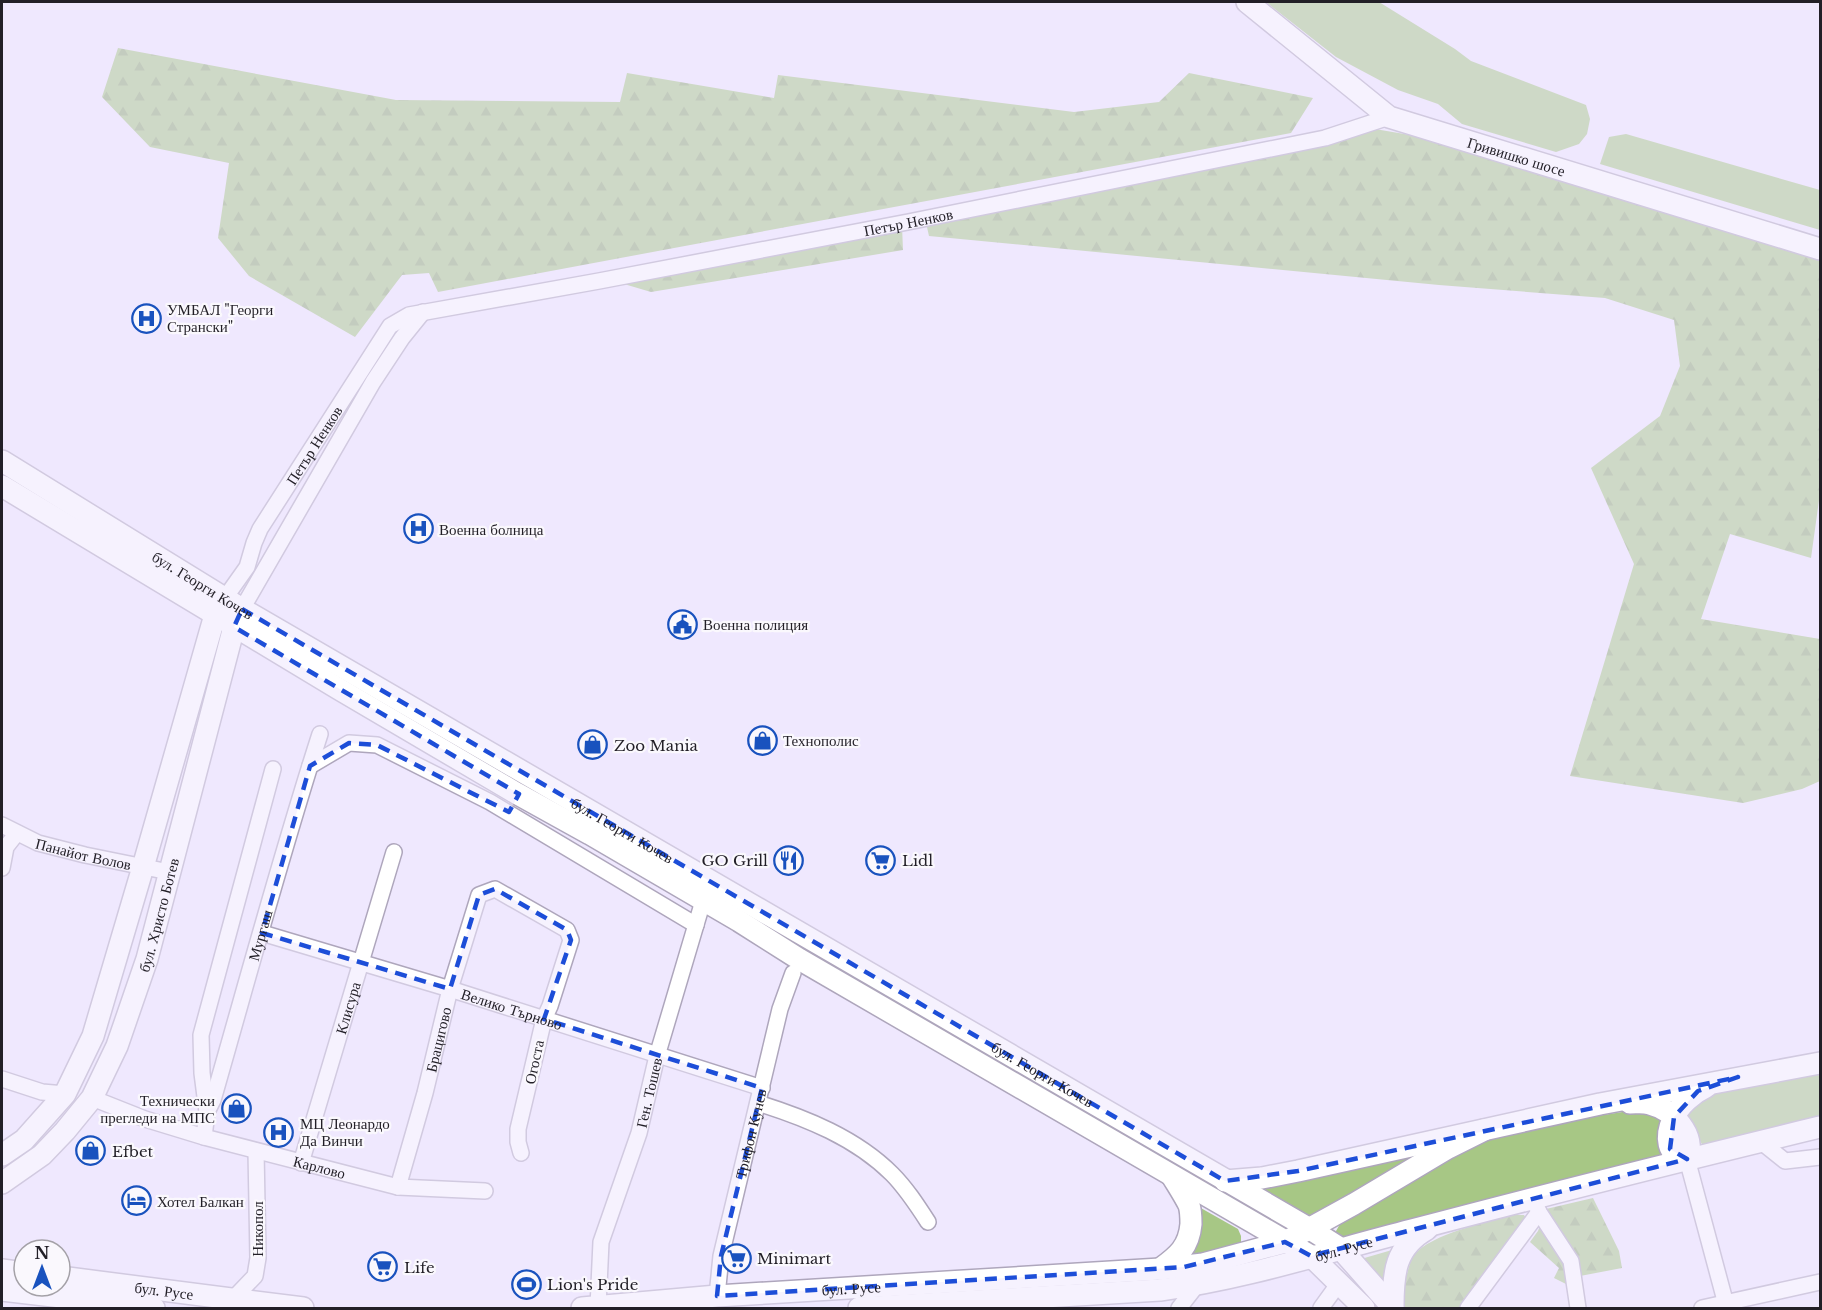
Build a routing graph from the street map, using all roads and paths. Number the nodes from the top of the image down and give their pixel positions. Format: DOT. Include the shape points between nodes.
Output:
graph roads {
  1 [pos="1247,2"];
  2 [pos="1389,117"];
  3 [pos="1821,249"];
  4 [pos="423,312"];
  5 [pos="2,460"];
  6 [pos="2,486"];
  7 [pos="229,612"];
  8 [pos="320,734"];
  9 [pos="310,766"];
  10 [pos="273,769"];
  11 [pos="2,825"];
  12 [pos="17,834"];
  13 [pos="591,834"];
  14 [pos="4,847"];
  15 [pos="394,852"];
  16 [pos="143,867"];
  17 [pos="2,868"];
  18 [pos="169,872"];
  19 [pos="607,872"];
  20 [pos="713,881"];
  21 [pos="703,901"];
  22 [pos="696,925"];
  23 [pos="262,933"];
  24 [pos="572,939"];
  25 [pos="360,962"];
  26 [pos="793,973"];
  27 [pos="450,989"];
  28 [pos="544,1019"];
  29 [pos="657,1056"];
  30 [pos="1821,1063"];
  31 [pos="1738,1077"];
  32 [pos="2,1079"];
  33 [pos="762,1088"];
  34 [pos="65,1094"];
  35 [pos="92,1098"];
  36 [pos="758,1103"];
  37 [pos="1600,1104"];
  38 [pos="207,1112"];
  39 [pos="1674,1117"];
  40 [pos="1821,1126"];
  41 [pos="1484,1130"];
  42 [pos="204,1137"];
  43 [pos="1760,1141"];
  44 [pos="256,1151"];
  45 [pos="521,1153"];
  46 [pos="2,1155"];
  47 [pos="1821,1157"];
  48 [pos="1687,1159"];
  49 [pos="301,1163"];
  50 [pos="1172,1176"];
  51 [pos="1225,1181"];
  52 [pos="2,1183"];
  53 [pos="398,1187"];
  54 [pos="485,1191"];
  55 [pos="1536,1205"];
  56 [pos="928,1222"];
  57 [pos="1438,1223"];
  58 [pos="1310,1229"];
  59 [pos="1285,1242"];
  60 [pos="1340,1248"];
  61 [pos="1311,1256"];
  62 [pos="1160,1269"];
  63 [pos="72,1279"];
  64 [pos="1821,1282"];
  65 [pos="1339,1283"];
  66 [pos="1197,1285"];
  67 [pos="2,1290"];
  68 [pos="717,1296"];
  69 [pos="233,1299"];
  70 [pos="946,1306"];
  71 [pos="1727,1306"];
  72 [pos="154,1308"];
  73 [pos="303,1308"];
  74 [pos="590,1308"];
  75 [pos="859,1308"];
  76 [pos="1179,1308"];
  77 [pos="1321,1308"];
  78 [pos="1364,1308"];
  79 [pos="1393,1308"];
  80 [pos="1468,1308"];
  81 [pos="1578,1308"];
  82 [pos="1702,1308"];
  1 -- 2 [label="main road, Гривишко шосе"];
  2 -- 3 [label="main road, Гривишко шосе"];
  2 -- 4 [label="street, Петър Ненков" via="1325,138 908,222"];
  4 -- 7 [label="street, Петър Ненков" via="373,382"];
  4 -- 7 [label="street, Петър Ненков" via="390,326 260,529"];
  5 -- 7 [label="main road, бул. Георги Кочев"];
  6 -- 7 [label="main road, бул. Георги Кочев"];
  7 -- 13 [label="main road, бул. Георги Кочев" via="516,793"];
  7 -- 16 [label="main road, бул. Христо Ботев"];
  7 -- 18 [label="main road, бул. Христо Ботев"];
  7 -- 20 [label="main road, бул. Георги Кочев"];
  8 -- 9 [label="street, Мургаш"];
  9 -- 19 [label="street" via="349,743 377,745 490,802"];
  9 -- 23 [label="street, Мургаш"];
  10 -- 38 [label="street" via="201,1035"];
  11 -- 12 [label="street, Панайот Волов"];
  12 -- 14 [label="street"];
  12 -- 16 [label="street, Панайот Волов" via="38,843"];
  13 -- 19 [label="street"];
  13 -- 21 [label="main road, бул. Георги Кочев"];
  14 -- 17 [label="street"];
  15 -- 25 [label="street, Клисура"];
  16 -- 18 [label="street, Панайот Волов"];
  16 -- 34 [label="main road, бул. Христо Ботев" via="93,1036"];
  18 -- 35 [label="main road, бул. Христо Ботев" via="147,959 117,1046"];
  19 -- 22 [label="street"];
  20 -- 21 [label="street, Ген. Тошев"];
  20 -- 51 [label="main road, бул. Георги Кочев"];
  21 -- 22 [label="street, Ген. Тошев"];
  21 -- 50 [label="main road, бул. Георги Кочев"];
  22 -- 29 [label="street, Ген. Тошев"];
  23 -- 25 [label="street, Велико Търново"];
  23 -- 38 [label="street, Мургаш"];
  24 -- 27 [label="street, Брацигово" via="567,930 495,889 479,895"];
  24 -- 28 [label="street, Огоста"];
  25 -- 27 [label="street, Велико Търново"];
  25 -- 49 [label="street, Клисура"];
  26 -- 33 [label="street, Трифон Кунев" via="780,1009"];
  27 -- 28 [label="street, Велико Търново"];
  27 -- 53 [label="street, Брацигово"];
  28 -- 29 [label="street, Велико Търново"];
  28 -- 45 [label="street, Огоста" via="518,1129"];
  29 -- 33 [label="street, Велико Търново"];
  29 -- 74 [label="street, Ген. Тошев" via="639,1133 601,1242"];
  30 -- 31 [label="main road, бул. Русе"];
  31 -- 37 [label="main road, бул. Русе"];
  31 -- 39 [label="main road" via="1698,1091"];
  32 -- 34 [label="street" via="42,1092"];
  33 -- 36 [label="street, Трифон Кунев"];
  34 -- 46 [label="main road, бул. Христо Ботев" via="24,1140"];
  35 -- 42 [label="street, Карлово"];
  35 -- 52 [label="main road, бул. Христо Ботев" via="54,1144"];
  36 -- 56 [label="street" via="828,1129 862,1151 891,1173"];
  36 -- 68 [label="street, Трифон Кунев" via="721,1256"];
  37 -- 39 [label="main road" via="1646,1103"];
  37 -- 41 [label="main road, бул. Русе"];
  38 -- 42 [label="street, Мургаш"];
  39 -- 48 [label="main road" via="1670,1149 1674,1155"];
  40 -- 43 [label="main road, бул. Русе"];
  41 -- 51 [label="main road, бул. Русе" via="1298,1172"];
  41 -- 58 [label="main road, бул. Русе"];
  42 -- 44 [label="street, Карлово"];
  43 -- 47 [label="street" via="1785,1161"];
  43 -- 48 [label="main road, бул. Русе"];
  44 -- 49 [label="street, Карлово"];
  44 -- 69 [label="street, Никопол" via="258,1258 255,1276"];
  48 -- 55 [label="main road, бул. Русе"];
  48 -- 71 [label="street"];
  49 -- 53 [label="street, Карлово"];
  50 -- 59 [label="main road, бул. Георги Кочев"];
  50 -- 62 [label="main road" via="1188,1205 1191,1228 1181,1252"];
  51 -- 58 [label="main road, бул. Георги Кочев"];
  53 -- 54 [label="street, Карлово"];
  55 -- 57 [label="main road, бул. Русе"];
  55 -- 80 [label="street"];
  55 -- 81 [label="street" via="1571,1261"];
  57 -- 60 [label="main road, бул. Русе"];
  57 -- 79 [label="main road" via="1416,1235 1396,1263"];
  58 -- 59 [label="main road, бул. Русе"];
  58 -- 60 [label="main road, бул. Георги Кочев"];
  59 -- 61 [label="main road, бул. Георги Кочев"];
  59 -- 62 [label="main road, бул. Русе" via="1203,1264"];
  60 -- 61 [label="main road, бул. Русе"];
  60 -- 79 [label="main road, бул. Георги Кочев"];
  61 -- 65 [label="main road, бул. Георги Кочев"];
  61 -- 66 [label="main road, бул. Русе"];
  62 -- 68 [label="main road, бул. Русе"];
  63 -- 69 [label="main road, бул. Русе"];
  64 -- 71 [label="street"];
  65 -- 77 [label="street"];
  65 -- 78 [label="main road, бул. Георги Кочев"];
  66 -- 70 [label="main road, бул. Русе"];
  66 -- 76 [label="street"];
  67 -- 72 [label="main road, бул. Русе"];
  68 -- 74 [label="main road, бул. Русе"];
  69 -- 73 [label="main road, бул. Русе"];
  70 -- 75 [label="main road, бул. Русе"];
  71 -- 82 [label="street"];
}
